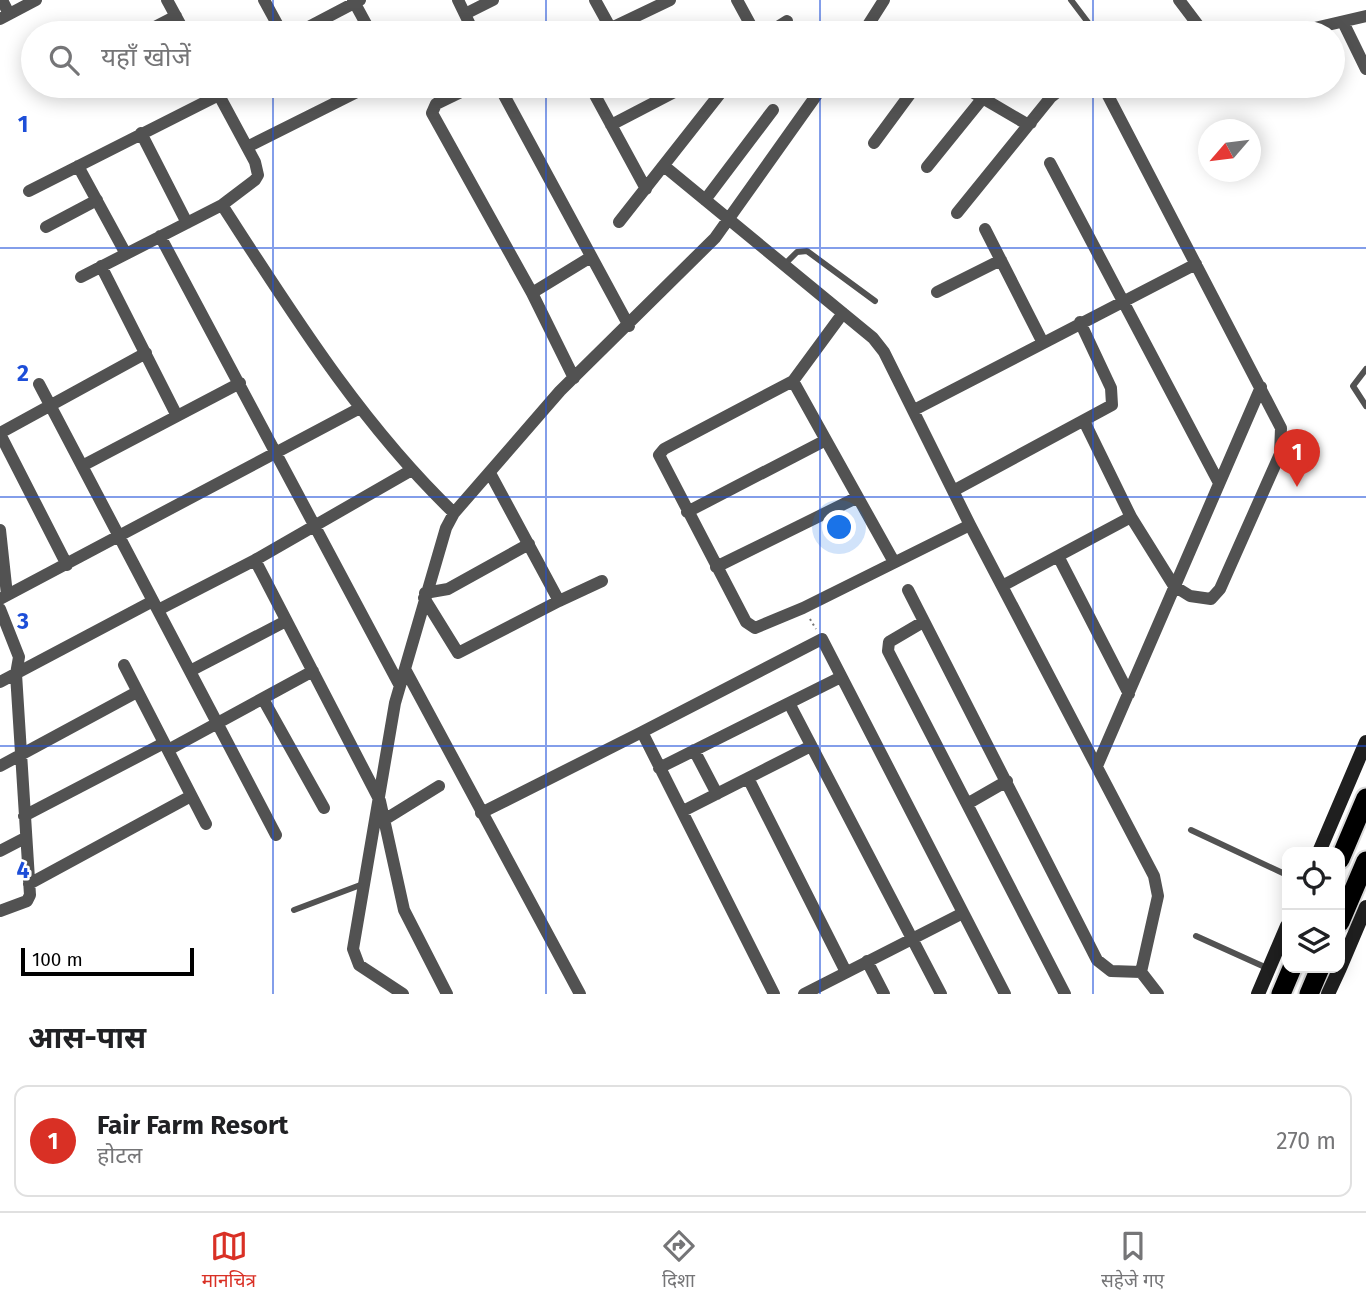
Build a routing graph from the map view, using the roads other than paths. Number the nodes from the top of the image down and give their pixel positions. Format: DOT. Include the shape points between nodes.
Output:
graph roads {
  1 [pos="2,0"];
  2 [pos="36,0"];
  3 [pos="167,0"];
  4 [pos="264,0"];
  5 [pos="458,0"];
  6 [pos="493,0"];
  7 [pos="595,0"];
  8 [pos="670,0"];
  9 [pos="737,0"];
  10 [pos="884,0"];
  11 [pos="1071,0"];
  12 [pos="1179,0"];
  13 [pos="356,1"];
  14 [pos="466,14"];
  15 [pos="176,16"];
  16 [pos="1366,16"];
  17 [pos="5,17"];
  18 [pos="166,21"];
  19 [pos="179,21"];
  20 [pos="275,21"];
  21 [pos="319,21"];
  22 [pos="365,21"];
  23 [pos="469,21"];
  24 [pos="602,21"];
  25 [pos="627,21"];
  26 [pos="748,21"];
  27 [pos="871,21"];
  28 [pos="1087,21"];
  29 [pos="1195,21"];
  30 [pos="1345,21"];
  31 [pos="1345,26"];
  32 [pos="1366,69"];
  33 [pos="202,98"];
  34 [pos="220,98"];
  35 [pos="345,98"];
  36 [pos="448,98"];
  37 [pos="505,98"];
  38 [pos="596,98"];
  39 [pos="663,98"];
  40 [pos="717,98"];
  41 [pos="815,98"];
  42 [pos="907,98"];
  43 [pos="1054,98"];
  44 [pos="1109,98"];
  45 [pos="982,99"];
  46 [pos="773,110"];
  47 [pos="1031,123"];
  48 [pos="611,125"];
  49 [pos="141,133"];
  50 [pos="874,143"];
  51 [pos="247,147"];
  52 [pos="1050,163"];
  53 [pos="78,166"];
  54 [pos="664,166"];
  55 [pos="927,167"];
  56 [pos="646,189"];
  57 [pos="29,191"];
  58 [pos="97,200"];
  59 [pos="705,200"];
  60 [pos="222,205"];
  61 [pos="957,213"];
  62 [pos="730,221"];
  63 [pos="619,222"];
  64 [pos="187,223"];
  65 [pos="46,228"];
  66 [pos="985,229"];
  67 [pos="160,236"];
  68 [pos="125,254"];
  69 [pos="591,257"];
  70 [pos="1001,260"];
  71 [pos="1196,264"];
  72 [pos="784,265"];
  73 [pos="101,266"];
  74 [pos="81,277"];
  75 [pos="937,292"];
  76 [pos="532,293"];
  77 [pos="1122,300"];
  78 [pos="875,301"];
  79 [pos="843,313"];
  80 [pos="1080,321"];
  81 [pos="629,326"];
  82 [pos="1042,341"];
  83 [pos="146,353"];
  84 [pos="1366,369"];
  85 [pos="574,378"];
  86 [pos="793,381"];
  87 [pos="240,383"];
  88 [pos="39,384"];
  89 [pos="1261,387"];
  90 [pos="1366,405"];
  91 [pos="50,406"];
  92 [pos="360,408"];
  93 [pos="914,410"];
  94 [pos="177,416"];
  95 [pos="1084,421"];
  96 [pos="0,433"];
  97 [pos="826,440"];
  98 [pos="278,453"];
  99 [pos="82,466"];
  100 [pos="410,471"];
  101 [pos="490,473"];
  102 [pos="1219,483"];
  103 [pos="953,491"];
  104 [pos="856,498"];
  105 [pos="687,512"];
  106 [pos="454,513"];
  107 [pos="1131,517"];
  108 [pos="970,525"];
  109 [pos="316,526"];
  110 [pos="0,530"];
  111 [pos="120,537"];
  112 [pos="529,544"];
  113 [pos="1058,556"];
  114 [pos="255,560"];
  115 [pos="894,562"];
  116 [pos="67,565"];
  117 [pos="716,567"];
  118 [pos="602,581"];
  119 [pos="1002,586"];
  120 [pos="1174,586"];
  121 [pos="908,590"];
  122 [pos="425,595"];
  123 [pos="4,597"];
  124 [pos="559,601"];
  125 [pos="156,605"];
  126 [pos="0,609"];
  127 [pos="286,621"];
  128 [pos="923,622"];
  129 [pos="124,665"];
  130 [pos="405,669"];
  131 [pos="190,671"];
  132 [pos="313,671"];
  133 [pos="16,674"];
  134 [pos="842,677"];
  135 [pos="0,682"];
  136 [pos="400,685"];
  137 [pos="137,691"];
  138 [pos="1129,694"];
  139 [pos="263,699"];
  140 [pos="789,703"];
  141 [pos="217,724"];
  142 [pos="642,732"];
  143 [pos="1366,742"];
  144 [pos="811,746"];
  145 [pos="166,747"];
  146 [pos="694,750"];
  147 [pos="20,755"];
  148 [pos="0,766"];
  149 [pos="1097,766"];
  150 [pos="659,768"];
  151 [pos="749,780"];
  152 [pos="1007,781"];
  153 [pos="439,786"];
  154 [pos="718,794"];
  155 [pos="191,796"];
  156 [pos="1366,798"];
  157 [pos="380,801"];
  158 [pos="967,804"];
  159 [pos="324,808"];
  160 [pos="683,811"];
  161 [pos="481,813"];
  162 [pos="24,816"];
  163 [pos="384,820"];
  164 [pos="206,824"];
  165 [pos="1191,830"];
  166 [pos="276,835"];
  167 [pos="25,838"];
  168 [pos="1321,847"];
  169 [pos="1345,847"];
  170 [pos="0,851"];
  171 [pos="1366,861"];
  172 [pos="1282,873"];
  173 [pos="29,884"];
  174 [pos="363,884"];
  175 [pos="1366,907"];
  176 [pos="295,910"];
  177 [pos="1345,910"];
  178 [pos="0,911"];
  179 [pos="962,913"];
  180 [pos="1196,936"];
  181 [pos="1282,938"];
  182 [pos="910,940"];
  183 [pos="1345,956"];
  184 [pos="867,961"];
  185 [pos="1269,969"];
  186 [pos="846,972"];
  187 [pos="1141,972"];
  188 [pos="1290,973"];
  189 [pos="1318,973"];
  190 [pos="1338,973"];
  191 [pos="403,994"];
  192 [pos="447,994"];
  193 [pos="580,994"];
  194 [pos="774,994"];
  195 [pos="804,994"];
  196 [pos="884,994"];
  197 [pos="941,994"];
  198 [pos="1005,994"];
  199 [pos="1065,994"];
  200 [pos="1158,994"];
  201 [pos="1258,994"];
  202 [pos="1281,994"];
  203 [pos="1309,994"];
  204 [pos="1328,994"];
  1 -- 17 [label="street"];
  2 -- 17 [label="street"];
  3 -- 15 [label="street"];
  4 -- 20 [label="street"];
  5 -- 14 [label="street"];
  6 -- 14 [label="street"];
  7 -- 24 [label="street"];
  8 -- 25 [label="street"];
  9 -- 26 [label="street"];
  10 -- 27 [label="street"];
  11 -- 28 [label="lane"];
  12 -- 29 [label="street"];
  13 -- 21 [label="street"];
  13 -- 22 [label="street"];
  14 -- 23 [label="street"];
  15 -- 18 [label="street"];
  15 -- 19 [label="street"];
  16 -- 30 [label="street"];
  31 -- 32 [label="street"];
  33 -- 49 [label="street"];
  34 -- 51 [label="street"];
  35 -- 51 [label="street"];
  36 -- 76 [label="street" via="436,104 432,113"];
  37 -- 69 [label="street"];
  38 -- 48 [label="street"];
  39 -- 48 [label="street"];
  40 -- 54 [label="street"];
  41 -- 62 [label="street"];
  42 -- 50 [label="street"];
  43 -- 47 [label="street"];
  44 -- 71 [label="street"];
  45 -- 47 [label="street"];
  45 -- 55 [label="street"];
  46 -- 59 [label="street"];
  47 -- 61 [label="street"];
  48 -- 56 [label="street"];
  49 -- 53 [label="street"];
  49 -- 64 [label="street"];
  51 -- 60 [label="street" via="258,175"];
  52 -- 77 [label="street"];
  53 -- 57 [label="street"];
  53 -- 58 [label="street"];
  54 -- 56 [label="street"];
  54 -- 59 [label="street"];
  56 -- 63 [label="street"];
  58 -- 65 [label="street"];
  58 -- 68 [label="street"];
  59 -- 62 [label="street"];
  60 -- 64 [label="street"];
  60 -- 92 [label="street"];
  62 -- 72 [label="street"];
  62 -- 81 [label="street"];
  64 -- 67 [label="street"];
  66 -- 70 [label="street"];
  67 -- 68 [label="street"];
  67 -- 87 [label="street"];
  68 -- 73 [label="street"];
  69 -- 76 [label="street"];
  69 -- 81 [label="street"];
  70 -- 75 [label="street"];
  70 -- 82 [label="street"];
  71 -- 77 [label="street"];
  71 -- 89 [label="street"];
  72 -- 78 [label="lane" via="797,252 813,253"];
  72 -- 79 [label="street"];
  73 -- 74 [label="street"];
  73 -- 83 [label="street"];
  76 -- 85 [label="street"];
  77 -- 80 [label="street"];
  77 -- 102 [label="street"];
  79 -- 86 [label="street"];
  79 -- 93 [label="street" via="884,352"];
  80 -- 82 [label="street"];
  80 -- 95 [label="street" via="1113,401 1108,410"];
  81 -- 85 [label="street"];
  82 -- 93 [label="street"];
  83 -- 91 [label="street"];
  83 -- 94 [label="street"];
  84 -- 90 [label="lane" via="1353,386"];
  85 -- 101 [label="street"];
  86 -- 97 [label="street"];
  86 -- 105 [label="street" via="662,450 660,458"];
  87 -- 94 [label="street"];
  87 -- 98 [label="street"];
  88 -- 91 [label="street"];
  89 -- 102 [label="street"];
  89 -- 120 [label="street" via="1281,428 1280,454 1215,596 1202,600"];
  91 -- 96 [label="street"];
  91 -- 99 [label="street"];
  92 -- 98 [label="street"];
  92 -- 100 [label="street"];
  93 -- 103 [label="street"];
  94 -- 99 [label="street"];
  95 -- 103 [label="street"];
  95 -- 107 [label="street"];
  96 -- 116 [label="street"];
  97 -- 104 [label="street"];
  97 -- 105 [label="street"];
  98 -- 109 [label="street"];
  98 -- 111 [label="street"];
  99 -- 111 [label="street"];
  100 -- 106 [label="street"];
  100 -- 109 [label="street"];
  101 -- 106 [label="street"];
  101 -- 112 [label="street"];
  102 -- 120 [label="street"];
  103 -- 108 [label="street"];
  104 -- 115 [label="street"];
  104 -- 117 [label="street"];
  105 -- 117 [label="street"];
  106 -- 122 [label="street"];
  107 -- 113 [label="street"];
  107 -- 120 [label="street"];
  108 -- 115 [label="street"];
  108 -- 119 [label="street"];
  109 -- 114 [label="street"];
  109 -- 136 [label="street"];
  110 -- 123 [label="street"];
  111 -- 116 [label="street"];
  111 -- 125 [label="street"];
  112 -- 122 [label="street" via="448,589"];
  112 -- 124 [label="street"];
  113 -- 119 [label="street"];
  113 -- 138 [label="street"];
  114 -- 125 [label="street"];
  114 -- 127 [label="street"];
  115 -- 117 [label="street" via="803,608 751,627"];
  116 -- 123 [label="street"];
  118 -- 124 [label="street"];
  119 -- 149 [label="street"];
  120 -- 138 [label="street"];
  121 -- 128 [label="street"];
  122 -- 124 [label="street" via="458,653"];
  122 -- 130 [label="street"];
  125 -- 131 [label="street"];
  125 -- 133 [label="street"];
  126 -- 133 [label="street" via="19,657"];
  127 -- 131 [label="street"];
  127 -- 132 [label="street"];
  128 -- 152 [label="street"];
  128 -- 158 [label="street" via="889,642 888,651"];
  129 -- 137 [label="street"];
  130 -- 136 [label="street"];
  130 -- 161 [label="street"];
  131 -- 141 [label="street"];
  132 -- 139 [label="street"];
  132 -- 157 [label="street"];
  133 -- 135 [label="street"];
  133 -- 147 [label="street"];
  134 -- 140 [label="street"];
  134 -- 142 [label="street" via="822,639"];
  134 -- 179 [label="street"];
  136 -- 157 [label="street"];
  137 -- 145 [label="street"];
  137 -- 147 [label="street"];
  138 -- 149 [label="street"];
  139 -- 141 [label="street"];
  139 -- 159 [label="street"];
  140 -- 144 [label="street"];
  140 -- 146 [label="street"];
  141 -- 145 [label="street"];
  141 -- 166 [label="street"];
  142 -- 150 [label="street"];
  142 -- 161 [label="street"];
  143 -- 168 [label="main road"];
  144 -- 151 [label="street"];
  144 -- 182 [label="street"];
  145 -- 155 [label="street"];
  145 -- 162 [label="street"];
  146 -- 150 [label="street"];
  146 -- 154 [label="street"];
  147 -- 148 [label="street"];
  147 -- 162 [label="street"];
  149 -- 187 [label="street" via="1157,887"];
  150 -- 160 [label="street"];
  151 -- 154 [label="street"];
  151 -- 186 [label="street"];
  152 -- 158 [label="street"];
  152 -- 187 [label="street" via="1097,960 1111,971"];
  153 -- 163 [label="street"];
  154 -- 160 [label="street"];
  155 -- 164 [label="street"];
  155 -- 173 [label="street"];
  156 -- 169 [label="highway"];
  157 -- 163 [label="street"];
  157 -- 174 [label="street"];
  158 -- 199 [label="street"];
  160 -- 194 [label="street"];
  161 -- 193 [label="street"];
  162 -- 167 [label="street"];
  163 -- 192 [label="street" via="404,910"];
  165 -- 172 [label="lane"];
  167 -- 170 [label="street"];
  167 -- 173 [label="street"];
  171 -- 177 [label="highway"];
  173 -- 178 [label="street" via="27,901"];
  174 -- 176 [label="lane"];
  174 -- 191 [label="street" via="355,960"];
  175 -- 183 [label="main road"];
  179 -- 182 [label="street"];
  179 -- 198 [label="street"];
  180 -- 185 [label="lane"];
  181 -- 185 [label="main road"];
  182 -- 184 [label="street"];
  182 -- 197 [label="street"];
  184 -- 186 [label="street"];
  184 -- 196 [label="street"];
  185 -- 201 [label="main road"];
  186 -- 195 [label="street"];
  187 -- 200 [label="street"];
  188 -- 202 [label="highway"];
  189 -- 203 [label="highway"];
  190 -- 204 [label="main road"];
}
